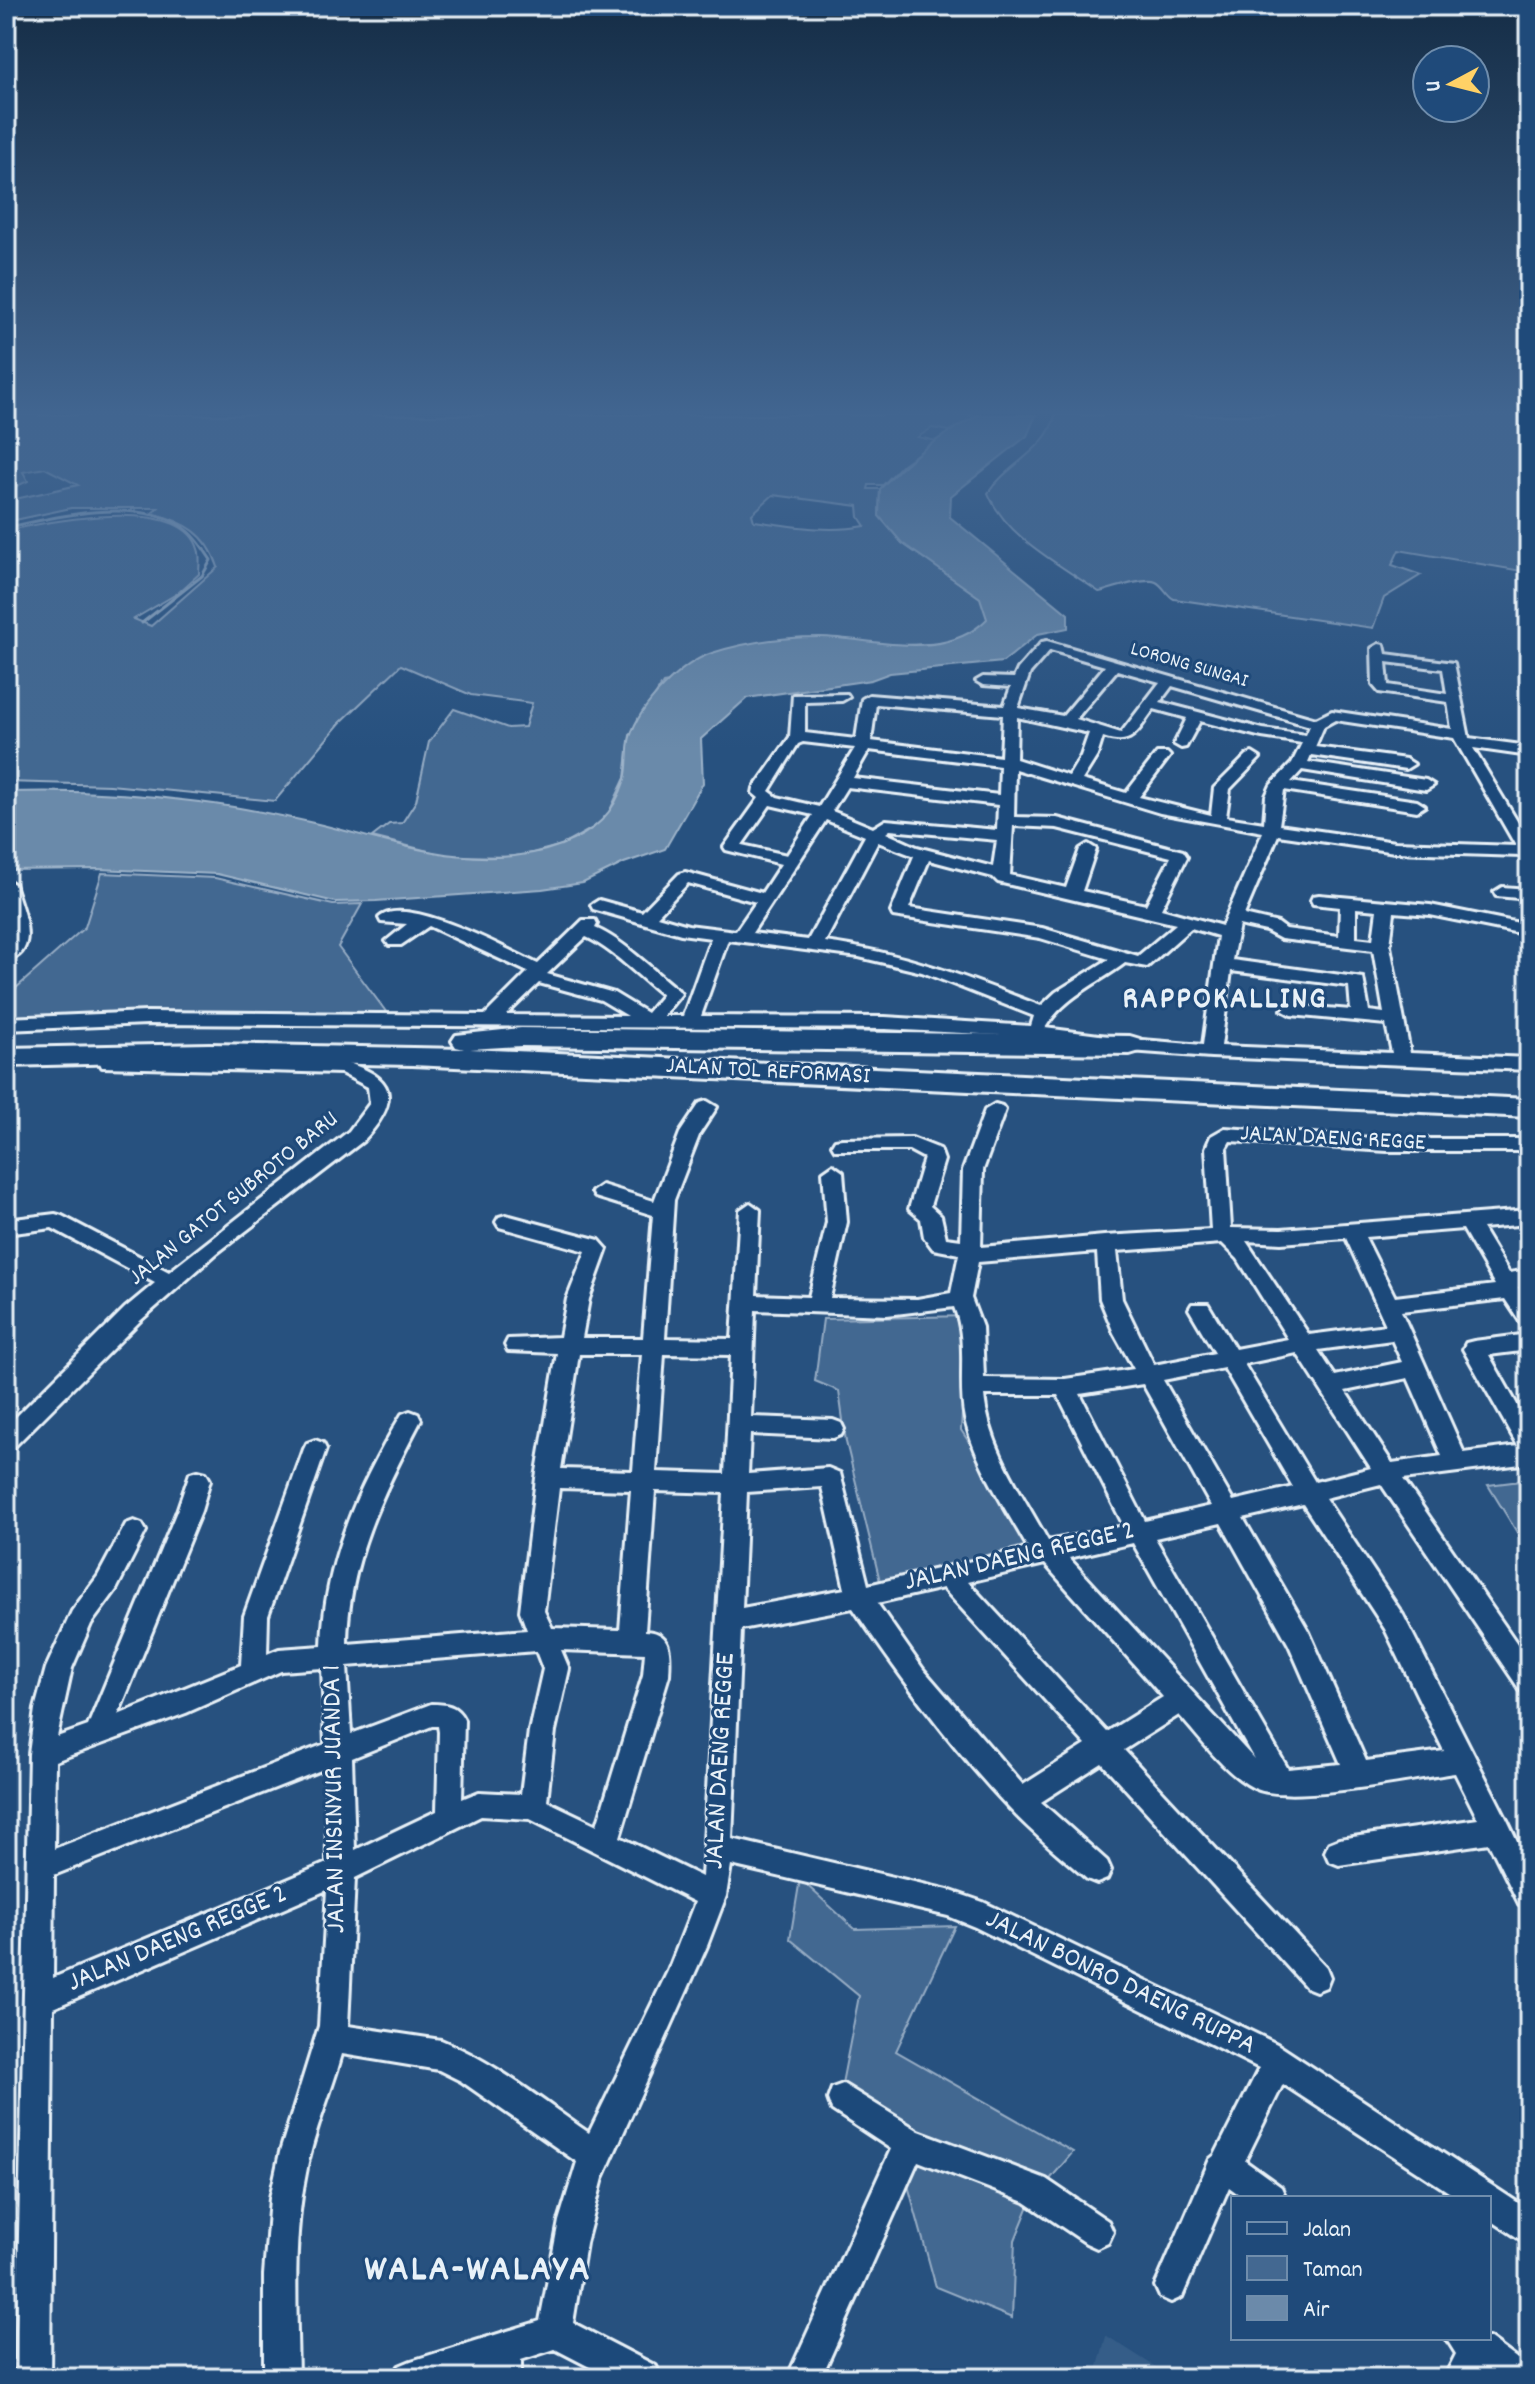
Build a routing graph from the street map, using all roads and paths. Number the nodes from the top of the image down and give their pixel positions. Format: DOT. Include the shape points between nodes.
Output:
graph roads {
  1 [pos="1114,665"];
  2 [pos="1169,680"];
  3 [pos="983,681"];
  4 [pos="1020,683"];
  5 [pos="842,697"];
  6 [pos="1454,699"];
  7 [pos="1151,704"];
  8 [pos="1010,711"];
  9 [pos="1195,717"];
  10 [pos="1067,721"];
  11 [pos="1318,724"];
  12 [pos="1097,732"];
  13 [pos="797,737"];
  14 [pos="1460,738"];
  15 [pos="1181,744"];
  16 [pos="1310,745"];
  17 [pos="863,746"];
  18 [pos="1529,751"];
  19 [pos="1162,756"];
  20 [pos="1252,758"];
  21 [pos="1008,762"];
  22 [pos="1406,764"];
  23 [pos="1299,765"];
  24 [pos="1074,780"];
  25 [pos="844,782"];
  26 [pos="1279,785"];
  27 [pos="1426,785"];
  28 [pos="770,798"];
  29 [pos="1130,799"];
  30 [pos="1006,801"];
  31 [pos="1417,806"];
  32 [pos="821,812"];
  33 [pos="1218,821"];
  34 [pos="1005,829"];
  35 [pos="1273,829"];
  36 [pos="873,836"];
  37 [pos="1088,849"];
  38 [pos="1528,853"];
  39 [pos="923,854"];
  40 [pos="791,861"];
  41 [pos="999,874"];
  42 [pos="6,884"];
  43 [pos="1502,892"];
  44 [pos="1529,894"];
  45 [pos="1072,895"];
  46 [pos="765,899"];
  47 [pos="1319,900"];
  48 [pos="1348,904"];
  49 [pos="599,905"];
  50 [pos="1386,906"];
  51 [pos="1151,911"];
  52 [pos="387,918"];
  53 [pos="645,919"];
  54 [pos="425,920"];
  55 [pos="1188,922"];
  56 [pos="1230,926"];
  57 [pos="1529,930"];
  58 [pos="721,935"];
  59 [pos="740,938"];
  60 [pos="395,941"];
  61 [pos="1347,943"];
  62 [pos="814,946"];
  63 [pos="1381,946"];
  64 [pos="6,956"];
  65 [pos="1122,957"];
  66 [pos="1221,964"];
  67 [pos="536,974"];
  68 [pos="1291,1010"];
  69 [pos="1042,1013"];
  70 [pos="1361,1016"];
  71 [pos="491,1019"];
  72 [pos="1394,1019"];
  73 [pos="647,1020"];
  74 [pos="691,1020"];
  75 [pos="6,1024"];
  76 [pos="1037,1031"];
  77 [pos="6,1040"];
  78 [pos="452,1042"];
  79 [pos="1130,1045"];
  80 [pos="1211,1051"];
  81 [pos="6,1059"];
  82 [pos="1402,1059"];
  83 [pos="1529,1064"];
  84 [pos="1529,1090"];
  85 [pos="707,1107"];
  86 [pos="1529,1108"];
  87 [pos="995,1110"];
  88 [pos="842,1145"];
  89 [pos="1529,1145"];
  90 [pos="833,1172"];
  91 [pos="602,1192"];
  92 [pos="750,1210"];
  93 [pos="662,1211"];
  94 [pos="1529,1217"];
  95 [pos="506,1222"];
  96 [pos="1469,1222"];
  97 [pos="6,1227"];
  98 [pos="1352,1230"];
  99 [pos="1221,1234"];
  100 [pos="1104,1243"];
  101 [pos="971,1252"];
  102 [pos="1529,1278"];
  103 [pos="171,1282"];
  104 [pos="1506,1286"];
  105 [pos="960,1298"];
  106 [pos="745,1302"];
  107 [pos="818,1304"];
  108 [pos="1388,1305"];
  109 [pos="1200,1309"];
  110 [pos="1529,1317"];
  111 [pos="1398,1331"];
  112 [pos="1529,1342"];
  113 [pos="1303,1344"];
  114 [pos="516,1345"];
  115 [pos="571,1347"];
  116 [pos="652,1347"];
  117 [pos="741,1347"];
  118 [pos="1230,1360"];
  119 [pos="1415,1368"];
  120 [pos="1150,1375"];
  121 [pos="974,1386"];
  122 [pos="1330,1386"];
  123 [pos="1065,1387"];
  124 [pos="410,1420"];
  125 [pos="738,1425"];
  126 [pos="833,1429"];
  127 [pos="6,1441"];
  128 [pos="1529,1446"];
  129 [pos="315,1449"];
  130 [pos="1529,1454"];
  131 [pos="1456,1462"];
  132 [pos="1386,1473"];
  133 [pos="548,1478"];
  134 [pos="198,1480"];
  135 [pos="643,1481"];
  136 [pos="735,1484"];
  137 [pos="1309,1493"];
  138 [pos="1229,1511"];
  139 [pos="1138,1530"];
  140 [pos="134,1531"];
  141 [pos="1051,1553"];
  142 [pos="946,1575"];
  143 [pos="859,1597"];
  144 [pos="730,1621"];
  145 [pos="546,1639"];
  146 [pos="632,1641"];
  147 [pos="332,1656"];
  148 [pos="253,1671"];
  149 [pos="1529,1682"];
  150 [pos="1182,1699"];
  151 [pos="98,1733"];
  152 [pos="1104,1747"];
  153 [pos="339,1751"];
  154 [pos="42,1754"];
  155 [pos="1463,1760"];
  156 [pos="1359,1774"];
  157 [pos="1281,1782"];
  158 [pos="1020,1801"];
  159 [pos="533,1807"];
  160 [pos="451,1815"];
  161 [pos="1497,1829"];
  162 [pos="605,1842"];
  163 [pos="720,1849"];
  164 [pos="1339,1852"];
  165 [pos="41,1867"];
  166 [pos="343,1870"];
  167 [pos="1097,1870"];
  168 [pos="1529,1895"];
  169 [pos="712,1896"];
  170 [pos="1316,1977"];
  171 [pos="39,1999"];
  172 [pos="332,2038"];
  173 [pos="1278,2062"];
  174 [pos="843,2099"];
  175 [pos="910,2143"];
  176 [pos="596,2156"];
  177 [pos="1226,2166"];
  178 [pos="1267,2196"];
  179 [pos="1483,2196"];
  180 [pos="1491,2201"];
  181 [pos="1529,2229"];
  182 [pos="1097,2232"];
  183 [pos="1171,2286"];
  184 [pos="555,2333"];
  185 [pos="1470,2343"];
  186 [pos="504,2365"];
  187 [pos="33,2378"];
  188 [pos="281,2378"];
  189 [pos="411,2378"];
  190 [pos="644,2378"];
  191 [pos="804,2378"];
  192 [pos="1461,2378"];
  193 [pos="1515,2378"];
  1 -- 2 [label="street, LORONG SUNGAI"];
  1 -- 4 [label="street, LORONG SUNGAI" via="1050,644 1023,672"];
  1 -- 10 [label="street"];
  2 -- 7 [label="street"];
  2 -- 11 [label="street, LORONG SUNGAI"];
  3 -- 4 [label="street"];
  4 -- 8 [label="street"];
  5 -- 13 [label="street" via="798,698"];
  6 -- 6 [label="street" via="1384,689 1380,652 1449,666"];
  6 -- 14 [label="street"];
  7 -- 9 [label="street"];
  7 -- 12 [label="street" via="1123,738"];
  8 -- 10 [label="street"];
  8 -- 17 [label="street" via="871,698"];
  8 -- 21 [label="street"];
  9 -- 15 [label="street"];
  9 -- 16 [label="street"];
  10 -- 12 [label="street"];
  11 -- 14 [label="street" via="1332,715"];
  11 -- 16 [label="street"];
  12 -- 24 [label="street"];
  13 -- 17 [label="street"];
  13 -- 28 [label="street" via="762,788"];
  14 -- 18 [label="street"];
  14 -- 38 [label="street"];
  16 -- 22 [label="street"];
  16 -- 23 [label="street"];
  17 -- 21 [label="street"];
  17 -- 25 [label="street"];
  19 -- 29 [label="street"];
  20 -- 33 [label="street" via="1222,788"];
  21 -- 24 [label="street"];
  21 -- 30 [label="street"];
  23 -- 26 [label="street"];
  23 -- 27 [label="street"];
  24 -- 29 [label="street"];
  25 -- 30 [label="street"];
  25 -- 32 [label="street"];
  26 -- 31 [label="street"];
  26 -- 35 [label="street"];
  28 -- 32 [label="street"];
  28 -- 40 [label="street" via="732,847"];
  29 -- 33 [label="street"];
  30 -- 34 [label="street"];
  32 -- 36 [label="street"];
  32 -- 40 [label="street"];
  33 -- 35 [label="street"];
  34 -- 36 [label="street" via="892,823"];
  34 -- 41 [label="street"];
  34 -- 51 [label="street" via="1057,823 1179,855"];
  35 -- 38 [label="street" via="1395,847"];
  35 -- 56 [label="street"];
  36 -- 39 [label="street"];
  36 -- 62 [label="street"];
  37 -- 45 [label="street"];
  39 -- 41 [label="street"];
  39 -- 65 [label="street" via="899,912 1042,933"];
  40 -- 46 [label="street"];
  41 -- 45 [label="street"];
  42 -- 64 [label="street" via="20,935"];
  43 -- 44 [label="street"];
  45 -- 51 [label="street"];
  46 -- 53 [label="street" via="685,877"];
  46 -- 59 [label="street"];
  47 -- 48 [label="street"];
  48 -- 50 [label="street"];
  48 -- 61 [label="street"];
  49 -- 53 [label="street"];
  50 -- 57 [label="street"];
  50 -- 63 [label="street"];
  51 -- 55 [label="street"];
  52 -- 54 [label="street"];
  53 -- 58 [label="street"];
  54 -- 60 [label="street"];
  54 -- 67 [label="street"];
  55 -- 56 [label="street"];
  55 -- 65 [label="street" via="1141,963"];
  56 -- 61 [label="street" via="1272,927 1281,934"];
  56 -- 66 [label="street"];
  58 -- 59 [label="street"];
  58 -- 74 [label="street"];
  59 -- 62 [label="street"];
  61 -- 63 [label="street"];
  62 -- 69 [label="street" via="928,968"];
  63 -- 72 [label="street"];
  65 -- 69 [label="street"];
  66 -- 70 [label="street" via="1357,982"];
  66 -- 80 [label="street"];
  67 -- 71 [label="street"];
  67 -- 73 [label="street" via="617,1000"];
  67 -- 73 [label="street" via="586,926 672,994"];
  68 -- 70 [label="street"];
  69 -- 76 [label="street"];
  70 -- 72 [label="street"];
  71 -- 73 [label="street"];
  71 -- 75 [label="street" via="147,1018"];
  72 -- 82 [label="street"];
  73 -- 74 [label="street"];
  74 -- 76 [label="street"];
  76 -- 79 [label="street"];
  77 -- 78 [label="highway, JALAN TOL REFORMASI" via="184,1036"];
  78 -- 79 [label="highway" via="521,1037"];
  78 -- 84 [label="highway, JALAN TOL REFORMASI"];
  79 -- 80 [label="street"];
  80 -- 82 [label="street"];
  81 -- 86 [label="highway, JALAN TOL REFORMASI" via="191,1053 441,1057"];
  81 -- 103 [label="street, JALAN GATOT SUBROTO BARU" via="341,1067 372,1076 380,1093 370,1123"];
  82 -- 83 [label="street"];
  85 -- 93 [label="street" via="681,1152"];
  87 -- 101 [label="street" via="973,1170"];
  88 -- 101 [label="street" via="916,1144 933,1154 919,1209 931,1216 940,1244"];
  89 -- 99 [label="street, JALAN DAENG REGGE" via="1387,1145 1225,1134 1216,1148"];
  90 -- 107 [label="street" via="835,1230"];
  91 -- 93 [label="street"];
  92 -- 106 [label="street, JALAN DAENG REGGE"];
  93 -- 116 [label="street"];
  94 -- 96 [label="street"];
  95 -- 115 [label="street" via="596,1248 578,1299"];
  96 -- 98 [label="street"];
  96 -- 104 [label="street"];
  97 -- 103 [label="street" via="55,1221"];
  98 -- 99 [label="street"];
  98 -- 108 [label="street"];
  99 -- 100 [label="street"];
  99 -- 113 [label="street" via="1239,1245"];
  100 -- 101 [label="street"];
  100 -- 120 [label="street" via="1114,1311"];
  101 -- 105 [label="street"];
  102 -- 104 [label="street"];
  103 -- 127 [label="street, JALAN GATOT SUBROTO BARU"];
  104 -- 108 [label="street"];
  104 -- 110 [label="street"];
  105 -- 107 [label="street" via="935,1305"];
  105 -- 121 [label="street" via="971,1321"];
  106 -- 107 [label="street"];
  106 -- 117 [label="street, JALAN DAENG REGGE"];
  108 -- 111 [label="street"];
  109 -- 118 [label="street"];
  111 -- 113 [label="street"];
  111 -- 119 [label="street"];
  112 -- 128 [label="street" via="1474,1350"];
  113 -- 118 [label="street"];
  113 -- 122 [label="street"];
  114 -- 115 [label="street"];
  115 -- 116 [label="street"];
  115 -- 133 [label="street"];
  116 -- 117 [label="street"];
  116 -- 135 [label="street"];
  117 -- 125 [label="street, JALAN DAENG REGGE"];
  118 -- 120 [label="street"];
  118 -- 137 [label="street"];
  119 -- 122 [label="street"];
  119 -- 131 [label="street"];
  120 -- 123 [label="street"];
  120 -- 138 [label="street"];
  121 -- 123 [label="street"];
  121 -- 141 [label="street" via="976,1418 985,1443 1040,1548"];
  122 -- 132 [label="street"];
  123 -- 139 [label="street"];
  124 -- 147 [label="street, JALAN INSINYUR JUANDA 1" via="376,1474 360,1518 339,1592"];
  125 -- 126 [label="street"];
  125 -- 136 [label="street, JALAN DAENG REGGE"];
  129 -- 148 [label="street" via="256,1616"];
  130 -- 131 [label="street, JALAN DAENG REGGE 2"];
  131 -- 132 [label="street, JALAN DAENG REGGE 2"];
  132 -- 137 [label="street, JALAN DAENG REGGE 2"];
  132 -- 149 [label="street"];
  133 -- 135 [label="street"];
  133 -- 145 [label="street" via="532,1611"];
  134 -- 151 [label="street"];
  135 -- 136 [label="street"];
  135 -- 146 [label="street"];
  136 -- 143 [label="street" via="832,1480"];
  136 -- 144 [label="street, JALAN DAENG REGGE"];
  137 -- 138 [label="street, JALAN DAENG REGGE 2"];
  137 -- 155 [label="street" via="1386,1608"];
  138 -- 139 [label="street, JALAN DAENG REGGE 2"];
  138 -- 156 [label="street" via="1300,1640"];
  139 -- 141 [label="street, JALAN DAENG REGGE 2"];
  139 -- 157 [label="street"];
  140 -- 154 [label="street" via="81,1618 59,1668"];
  141 -- 142 [label="street, JALAN DAENG REGGE 2"];
  141 -- 150 [label="street"];
  142 -- 143 [label="street, JALAN DAENG REGGE 2"];
  142 -- 152 [label="street"];
  143 -- 144 [label="street, JALAN DAENG REGGE 2"];
  143 -- 158 [label="street" via="914,1677"];
  144 -- 163 [label="street, JALAN DAENG REGGE"];
  145 -- 146 [label="street"];
  145 -- 147 [label="street"];
  145 -- 159 [label="street" via="556,1669"];
  146 -- 162 [label="street" via="657,1644 656,1675"];
  147 -- 148 [label="street" via="279,1660"];
  147 -- 153 [label="street, JALAN INSINYUR JUANDA 1"];
  148 -- 151 [label="street"];
  150 -- 152 [label="street"];
  150 -- 157 [label="street" via="1245,1768"];
  151 -- 154 [label="street"];
  152 -- 158 [label="street"];
  152 -- 170 [label="street"];
  153 -- 160 [label="street" via="431,1715 445,1715 453,1733 447,1796"];
  153 -- 165 [label="street"];
  153 -- 166 [label="street, JALAN INSINYUR JUANDA 1"];
  154 -- 165 [label="street"];
  155 -- 156 [label="street"];
  155 -- 161 [label="street"];
  156 -- 157 [label="street"];
  158 -- 167 [label="street"];
  159 -- 160 [label="street, JALAN DAENG REGGE 2" via="479,1804"];
  159 -- 162 [label="street, JALAN DAENG REGGE 2"];
  160 -- 166 [label="street, JALAN DAENG REGGE 2"];
  161 -- 164 [label="street"];
  161 -- 168 [label="street"];
  162 -- 169 [label="street, JALAN DAENG REGGE 2"];
  163 -- 169 [label="street, JALAN DAENG REGGE"];
  163 -- 173 [label="street, JALAN BONRO DAENG RUPPA" via="964,1909"];
  165 -- 171 [label="street"];
  166 -- 171 [label="street, JALAN DAENG REGGE 2"];
  166 -- 172 [label="street, JALAN INSINYUR JUANDA 1"];
  169 -- 176 [label="street, JALAN DAENG REGGE" via="696,1945"];
  171 -- 187 [label="street"];
  172 -- 176 [label="street" via="441,2055 472,2070"];
  172 -- 188 [label="street, JALAN INSINYUR JUANDA 1" via="301,2135 285,2211"];
  173 -- 177 [label="street"];
  173 -- 179 [label="street, JALAN BONRO DAENG RUPPA"];
  174 -- 175 [label="street"];
  175 -- 182 [label="street" via="1035,2190"];
  175 -- 191 [label="street"];
  176 -- 184 [label="street, JALAN DAENG REGGE" via="577,2212"];
  177 -- 178 [label="street"];
  177 -- 183 [label="street"];
  180 -- 181 [label="street, JALAN BONRO DAENG RUPPA"];
  184 -- 186 [label="street"];
  184 -- 190 [label="street"];
  185 -- 192 [label="street"];
  185 -- 193 [label="street"];
  186 -- 189 [label="street"];
}
